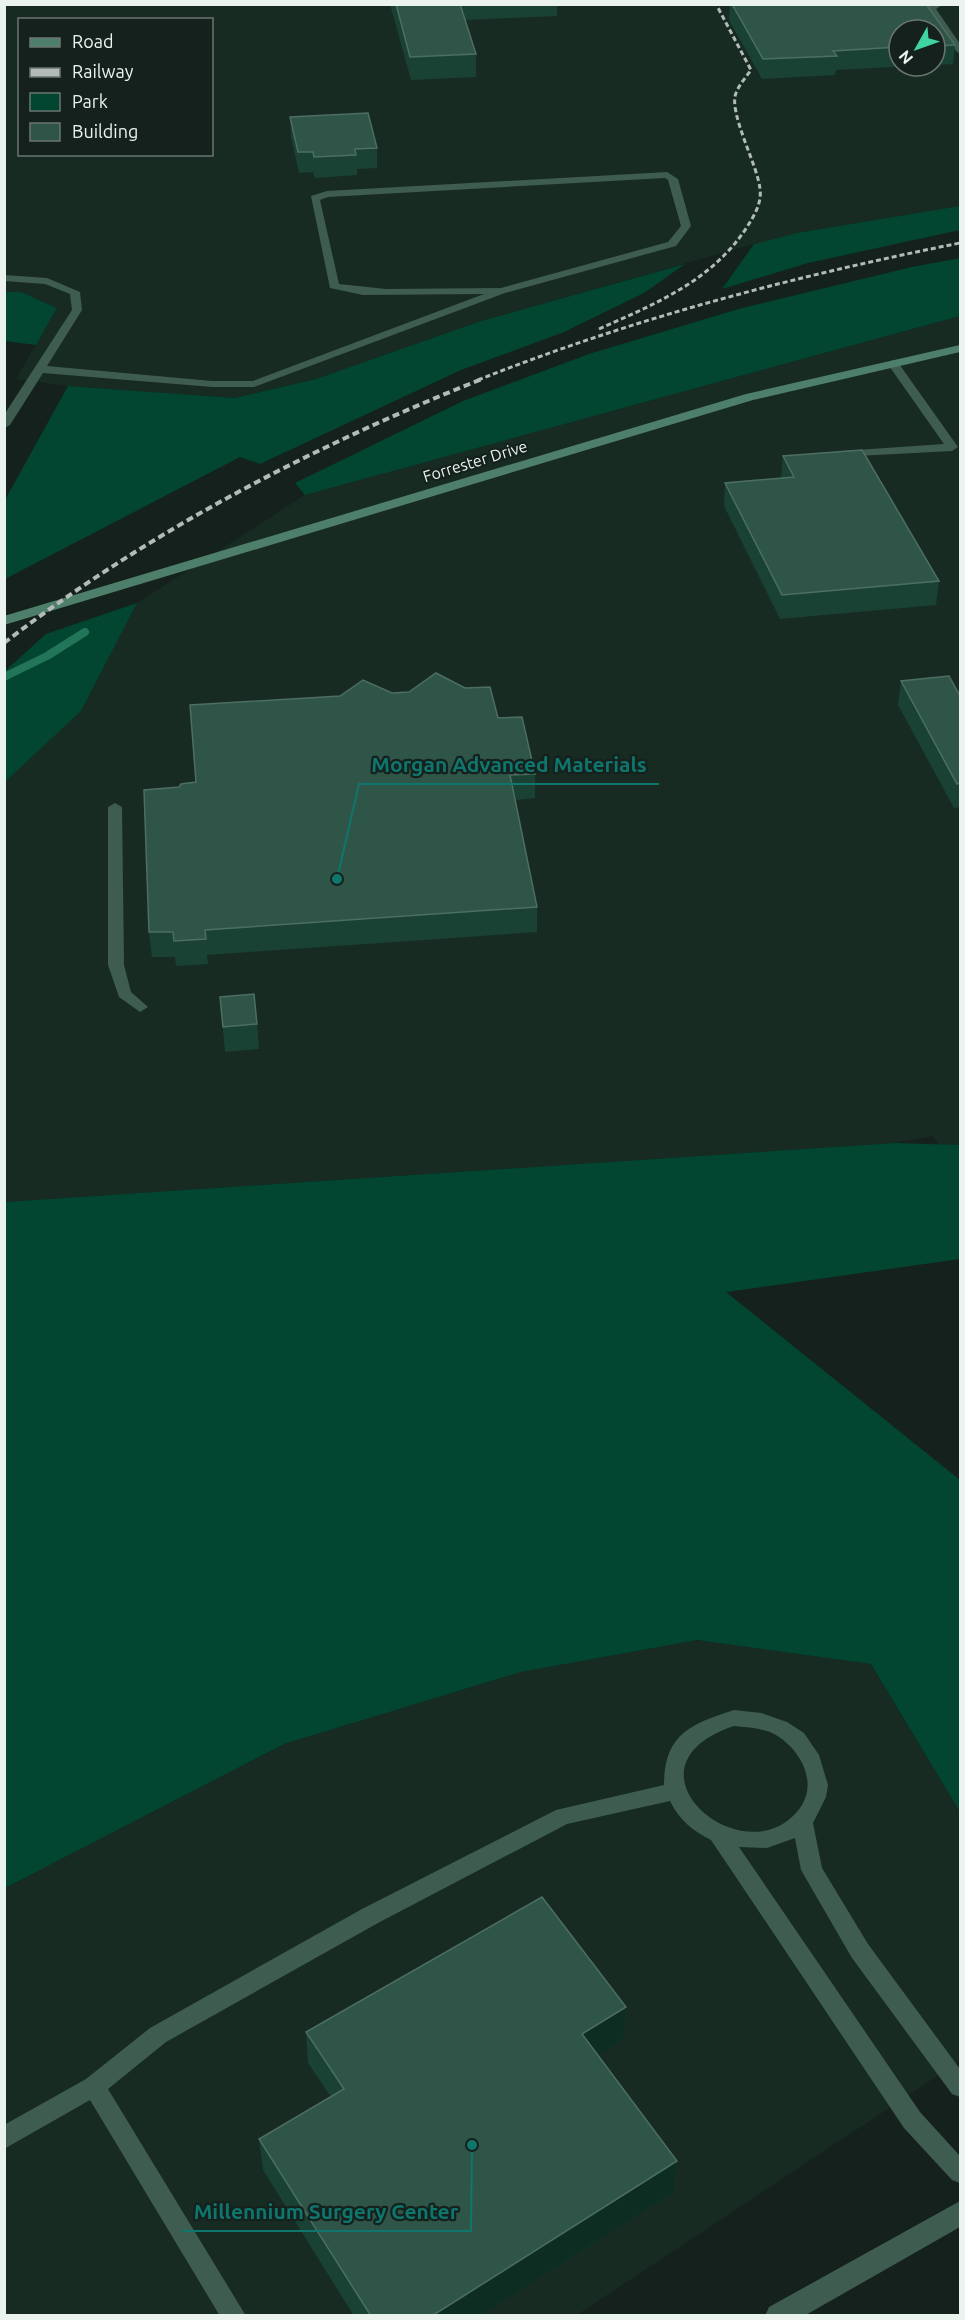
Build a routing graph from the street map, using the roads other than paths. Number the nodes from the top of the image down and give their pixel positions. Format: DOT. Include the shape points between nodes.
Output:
graph roads {
  1 [pos="939,4"];
  2 [pos="960,50"];
  3 [pos="4,278"];
  4 [pos="501,291"];
  5 [pos="960,349"];
  6 [pos="893,363"];
  7 [pos="40,369"];
  8 [pos="4,426"];
  9 [pos="825,457"];
  10 [pos="4,621"];
  11 [pos="115,807"];
  12 [pos="140,1007"];
  13 [pos="674,1792"];
  14 [pos="802,1821"];
  15 [pos="719,1835"];
  16 [pos="94,2086"];
  17 [pos="960,2087"];
  18 [pos="4,2138"];
  19 [pos="960,2172"];
  20 [pos="960,2213"];
  21 [pos="234,2316"];
  22 [pos="777,2316"];
  1 -- 2 [label="lane" via="931,8"];
  3 -- 7 [label="lane" via="46,281 75,292 77,310"];
  4 -- 4 [label="lane" via="672,244 686,226 673,179 667,175 327,194 315,198 334,286 341,291"];
  4 -- 7 [label="lane" via="254,384"];
  5 -- 6 [label="street, Forrester Drive"];
  6 -- 9 [label="lane" via="952,447"];
  6 -- 10 [label="street, Forrester Drive" via="750,397 603,439"];
  7 -- 8 [label="lane"];
  11 -- 12 [label="lane" via="116,965 124,994"];
  13 -- 14 [label="lane" via="675,1755 686,1739 717,1721 752,1719 786,1731 811,1756 819,1787 814,1806"];
  13 -- 15 [label="lane" via="684,1810"];
  13 -- 16 [label="lane" via="563,1816 370,1916 158,2035"];
  14 -- 15 [label="lane" via="765,1840"];
  14 -- 17 [label="lane" via="812,1870 860,1951"];
  15 -- 19 [label="lane" via="912,2120"];
  16 -- 18 [label="lane"];
  16 -- 21 [label="lane"];
  20 -- 22 [label="street"];
}
